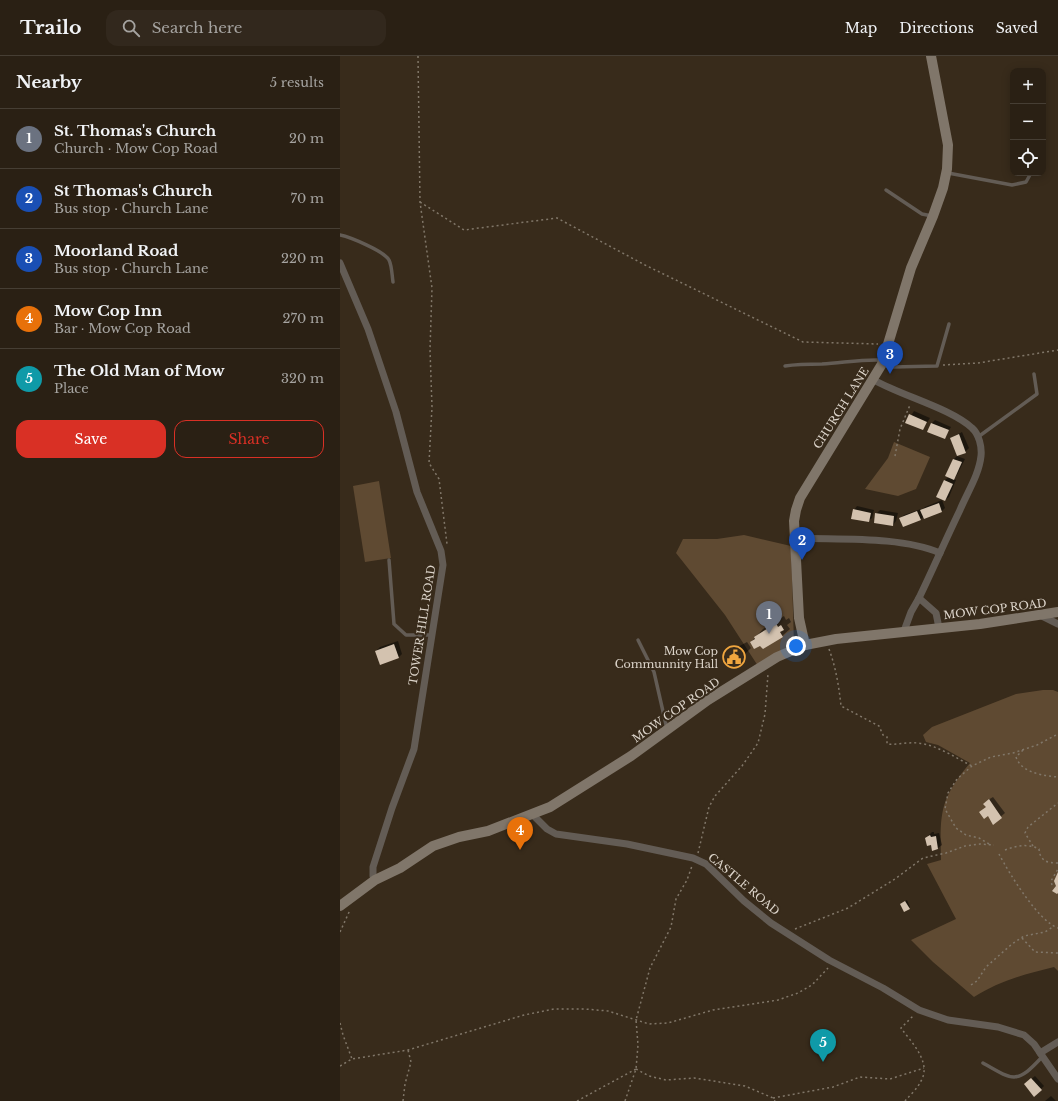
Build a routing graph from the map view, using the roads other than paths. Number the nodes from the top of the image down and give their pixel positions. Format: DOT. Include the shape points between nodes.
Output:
graph roads {
  1 [pos="931,56"];
  2 [pos="947,173"];
  3 [pos="1030,176"];
  4 [pos="886,190"];
  5 [pos="933,216"];
  6 [pos="340,235"];
  7 [pos="340,263"];
  8 [pos="393,282"];
  9 [pos="949,324"];
  10 [pos="883,362"];
  11 [pos="785,366"];
  12 [pos="1034,374"];
  13 [pos="874,380"];
  14 [pos="978,437"];
  15 [pos="796,538"];
  16 [pos="940,553"];
  17 [pos="389,560"];
  18 [pos="919,598"];
  19 [pos="1058,612"];
  20 [pos="1042,616"];
  21 [pos="1058,624"];
  22 [pos="939,628"];
  23 [pos="904,631"];
  24 [pos="431,635"];
  25 [pos="638,640"];
  26 [pos="805,645"];
  27 [pos="667,730"];
  28 [pos="532,814"];
  29 [pos="375,880"];
  30 [pos="340,906"];
  31 [pos="1058,1042"];
  32 [pos="1041,1055"];
  33 [pos="982,1063"];
  34 [pos="1058,1079"];
  1 -- 2 [label="street, CHURCH LANE" via="948,145"];
  2 -- 3 [label="lane" via="1012,184 1026,182"];
  2 -- 5 [label="street, CHURCH LANE"];
  4 -- 5 [label="lane" via="922,214"];
  5 -- 10 [label="street, CHURCH LANE" via="911,268"];
  6 -- 8 [label="lane" via="382,254 390,261"];
  7 -- 24 [label="street, TOWER HILL ROAD" via="368,329 396,412 417,492 441,551 443,565"];
  9 -- 10 [label="lane" via="937,366 892,367"];
  10 -- 11 [label="lane" via="861,359"];
  10 -- 13 [label="street, CHURCH LANE"];
  12 -- 14 [label="lane" via="1037,394"];
  13 -- 14 [label="street" via="966,423"];
  13 -- 15 [label="street, CHURCH LANE" via="800,498 794,521"];
  14 -- 16 [label="street" via="981,456 974,479"];
  15 -- 16 [label="street" via="900,544 928,548"];
  15 -- 26 [label="street, CHURCH LANE" via="799,618"];
  16 -- 18 [label="street"];
  17 -- 24 [label="lane" via="394,624 406,635"];
  18 -- 22 [label="street" via="936,613"];
  18 -- 23 [label="street"];
  19 -- 20 [label="street, MOW COP ROAD"];
  20 -- 21 [label="street"];
  20 -- 22 [label="street, MOW COP ROAD"];
  22 -- 23 [label="street, MOW COP ROAD"];
  23 -- 26 [label="street, MOW COP ROAD"];
  24 -- 29 [label="street, TOWER HILL ROAD" via="414,749 373,867 372,876"];
  25 -- 27 [label="lane" via="654,672"];
  26 -- 27 [label="street, MOW COP ROAD" via="765,664"];
  27 -- 28 [label="street, MOW COP ROAD" via="602,775 550,807"];
  28 -- 29 [label="street, MOW COP ROAD" via="488,831 433,846 400,868"];
  28 -- 32 [label="street, CASTLE ROAD" via="556,834 627,844 695,858 706,864 744,901 787,933 833,962 919,1010 948,1020 998,1026 1017,1032 1034,1044"];
  29 -- 30 [label="street, MOW COP ROAD"];
  31 -- 32 [label="street"];
  32 -- 33 [label="lane" via="1023,1075 1014,1078"];
  32 -- 34 [label="street, CASTLE ROAD"];
}
